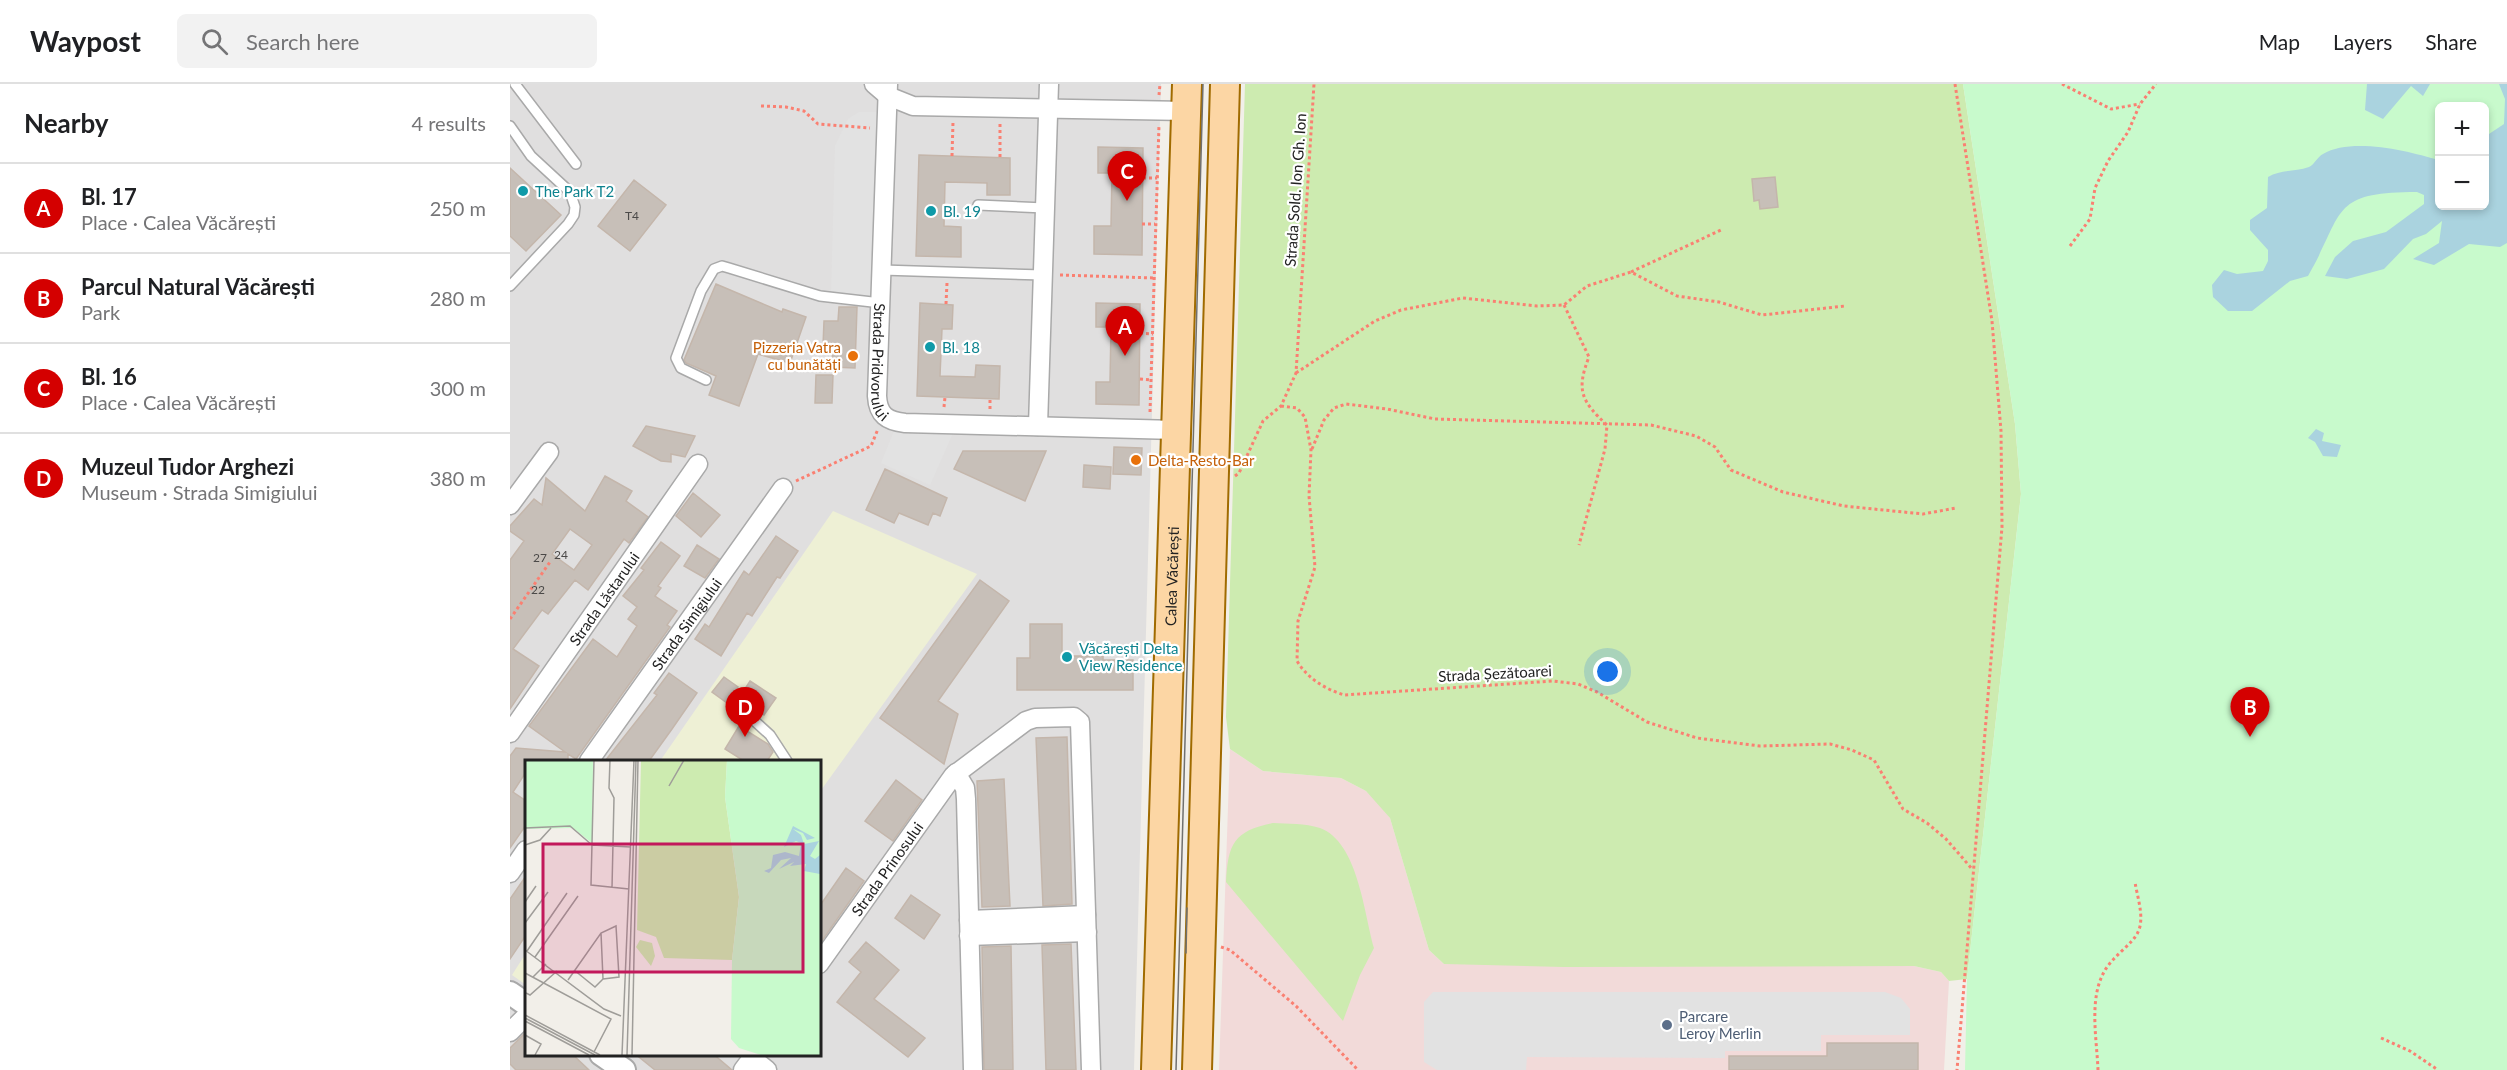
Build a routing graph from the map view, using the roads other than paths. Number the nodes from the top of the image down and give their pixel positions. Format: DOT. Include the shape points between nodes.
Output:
graph roads {
  1 [pos="515,84"];
  2 [pos="874,84"];
  3 [pos="1049,84"];
  4 [pos="1225,84"];
  5 [pos="888,90"];
  6 [pos="1178,102"];
  7 [pos="1048,108"];
  8 [pos="510,126"];
  9 [pos="576,164"];
  10 [pos="978,205"];
  11 [pos="1045,208"];
  12 [pos="882,270"];
  13 [pos="1043,275"];
  14 [pos="510,286"];
  15 [pos="881,303"];
  16 [pos="706,380"];
  17 [pos="1038,426"];
  18 [pos="1162,429"];
  19 [pos="549,452"];
  20 [pos="698,464"];
  21 [pos="783,488"];
  22 [pos="510,505"];
  23 [pos="748,715"];
  24 [pos="510,733"];
  25 [pos="590,760"];
  26 [pos="786,760"];
  27 [pos="956,773"];
  28 [pos="1163,797"];
  29 [pos="1205,799"];
  30 [pos="525,851"];
  31 [pos="510,873"];
  32 [pos="1086,923"];
  33 [pos="969,928"];
  34 [pos="820,963"];
  35 [pos="510,993"];
  36 [pos="525,1003"];
  37 [pos="525,1017"];
  38 [pos="1089,1017"];
  39 [pos="510,1032"];
  40 [pos="750,1060"];
  41 [pos="767,1070"];
  42 [pos="973,1070"];
  43 [pos="1091,1070"];
  44 [pos="1102,1070"];
  45 [pos="1156,1070"];
  46 [pos="1197,1070"];
  1 -- 9 [label="lane"];
  2 -- 5 [label="street"];
  3 -- 7 [label="street"];
  4 -- 29 [label="main road"];
  5 -- 7 [label="street" via="913,106"];
  5 -- 12 [label="street, Strada Pridvorului"];
  6 -- 7 [label="street"];
  6 -- 18 [label="main road, Calea Văcărești"];
  7 -- 11 [label="street"];
  8 -- 14 [label="lane" via="531,156 570,192 575,207 568,224"];
  10 -- 11 [label="lane"];
  11 -- 13 [label="street"];
  12 -- 13 [label="lane"];
  12 -- 15 [label="street, Strada Pridvorului"];
  13 -- 17 [label="street"];
  15 -- 16 [label="lane" via="835,299 722,266 714,269 701,291 676,357 681,368"];
  15 -- 17 [label="street, Strada Pridvorului" via="877,396 884,417 905,423"];
  17 -- 18 [label="street, Strada Pridvorului"];
  18 -- 28 [label="main road, Calea Văcărești"];
  19 -- 22 [label="street"];
  20 -- 24 [label="street, Strada Lăstarului"];
  21 -- 25 [label="street, Strada Simigiului"];
  23 -- 26 [label="lane" via="770,735"];
  27 -- 32 [label="street, Strada Prinosului" via="1026,721 1078,718"];
  27 -- 33 [label="street" via="965,788"];
  27 -- 34 [label="street, Strada Prinosului"];
  28 -- 29 [label="main road"];
  28 -- 45 [label="main road, Calea Văcărești"];
  29 -- 46 [label="main road"];
  30 -- 31 [label="street"];
  32 -- 33 [label="street"];
  32 -- 38 [label="street"];
  33 -- 42 [label="street"];
  35 -- 36 [label="street"];
  37 -- 39 [label="street"];
  38 -- 43 [label="street"];
  38 -- 44 [label="street"];
  40 -- 41 [label="street"];
}
